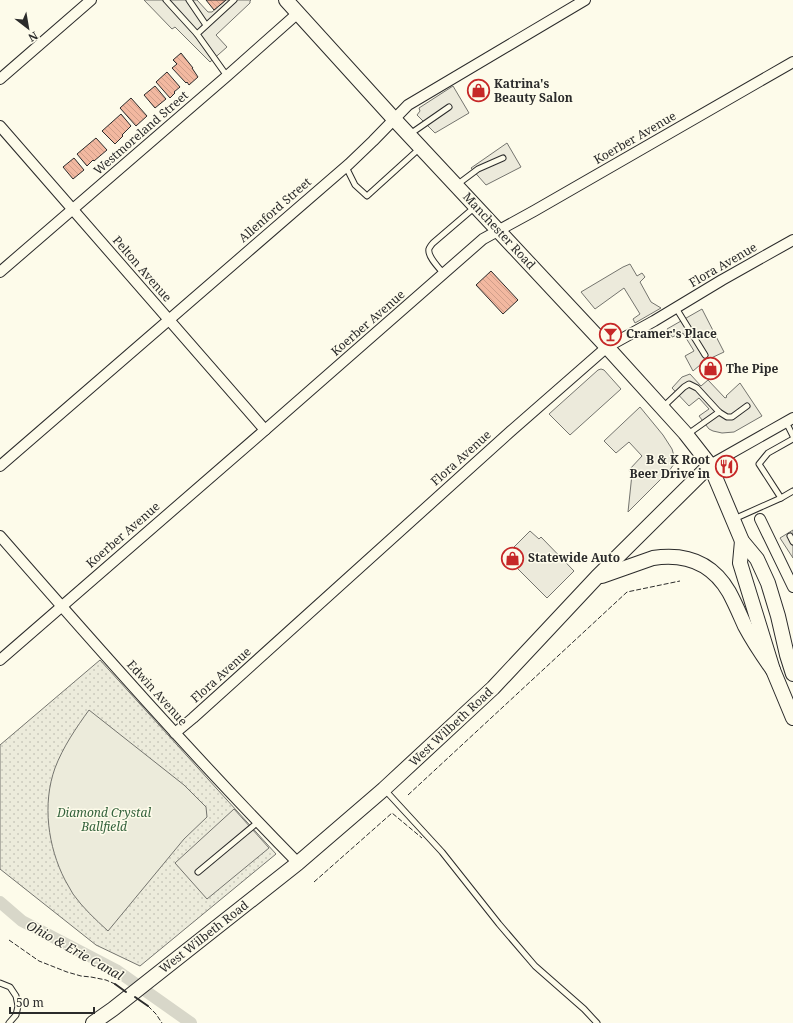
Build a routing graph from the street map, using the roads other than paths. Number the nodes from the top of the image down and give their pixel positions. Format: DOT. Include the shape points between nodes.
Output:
graph roads {
  1 [pos="91,0"];
  2 [pos="166,0"];
  3 [pos="189,0"];
  4 [pos="234,0"];
  5 [pos="286,0"];
  6 [pos="585,0"];
  7 [pos="298,13"];
  8 [pos="206,25"];
  9 [pos="197,34"];
  10 [pos="793,62"];
  11 [pos="227,76"];
  12 [pos="0,79"];
  13 [pos="449,108"];
  14 [pos="394,119"];
  15 [pos="0,126"];
  16 [pos="409,134"];
  17 [pos="421,148"];
  18 [pos="503,158"];
  19 [pos="345,166"];
  20 [pos="456,185"];
  21 [pos="476,206"];
  22 [pos="73,210"];
  23 [pos="499,231"];
  24 [pos="793,240"];
  25 [pos="0,272"];
  26 [pos="444,274"];
  27 [pos="676,308"];
  28 [pos="169,319"];
  29 [pos="607,347"];
  30 [pos="705,355"];
  31 [pos="747,406"];
  32 [pos="662,407"];
  33 [pos="719,412"];
  34 [pos="789,420"];
  35 [pos="265,430"];
  36 [pos="687,435"];
  37 [pos="793,437"];
  38 [pos="710,465"];
  39 [pos="0,466"];
  40 [pos="793,491"];
  41 [pos="781,498"];
  42 [pos="760,519"];
  43 [pos="733,520"];
  44 [pos="0,536"];
  45 [pos="790,536"];
  46 [pos="742,541"];
  47 [pos="793,542"];
  48 [pos="790,574"];
  49 [pos="597,577"];
  50 [pos="793,587"];
  51 [pos="61,606"];
  52 [pos="0,660"];
  53 [pos="773,670"];
  54 [pos="793,674"];
  55 [pos="793,718"];
  56 [pos="175,733"];
  57 [pos="384,789"];
  58 [pos="258,822"];
  59 [pos="298,863"];
  60 [pos="198,872"];
  61 [pos="0,983"];
  62 [pos="9,1023"];
  63 [pos="93,1023"];
  64 [pos="597,1023"];
  1 -- 12 [label="street"];
  2 -- 9 [label="lane"];
  3 -- 8 [label="lane"];
  4 -- 8 [label="lane"];
  5 -- 7 [label="main road, Manchester Road"];
  6 -- 14 [label="street, Allenford Street" via="408,105"];
  7 -- 11 [label="street, Westmoreland Street"];
  7 -- 14 [label="main road, Manchester Road"];
  8 -- 9 [label="lane"];
  9 -- 11 [label="lane"];
  10 -- 23 [label="street, Koerber Avenue"];
  11 -- 22 [label="street, Westmoreland Street"];
  13 -- 16 [label="lane"];
  14 -- 16 [label="main road, Manchester Road"];
  14 -- 19 [label="street, Allenford Street"];
  15 -- 22 [label="street, Pelton Avenue"];
  16 -- 17 [label="main road, Manchester Road"];
  17 -- 19 [label="lane" via="367,196 355,186"];
  17 -- 20 [label="main road, Manchester Road"];
  18 -- 20 [label="lane" via="478,169"];
  19 -- 28 [label="street, Allenford Street"];
  20 -- 21 [label="main road, Manchester Road"];
  21 -- 23 [label="main road, Manchester Road"];
  21 -- 26 [label="lane" via="429,248 429,254"];
  22 -- 25 [label="street, Westmoreland Street"];
  22 -- 28 [label="street, Pelton Avenue"];
  23 -- 26 [label="street, Koerber Avenue" via="483,240"];
  23 -- 29 [label="main road, Manchester Road"];
  24 -- 27 [label="street, Flora Avenue"];
  26 -- 35 [label="street, Koerber Avenue"];
  27 -- 29 [label="street, Flora Avenue"];
  27 -- 30 [label="lane"];
  28 -- 35 [label="street, Pelton Avenue"];
  28 -- 39 [label="street, Allenford Street"];
  29 -- 32 [label="main road, Manchester Road"];
  29 -- 56 [label="street, Flora Avenue"];
  31 -- 33 [label="lane" via="732,417 726,417"];
  32 -- 33 [label="lane" via="689,384"];
  32 -- 36 [label="main road, Manchester Road"];
  33 -- 36 [label="lane"];
  34 -- 37 [label="lane"];
  34 -- 38 [label="street, West Wilbeth Road"];
  35 -- 51 [label="street, Koerber Avenue"];
  36 -- 38 [label="main road, Manchester Road"];
  37 -- 41 [label="lane" via="768,453 759,464"];
  38 -- 43 [label="main road, Manchester Road"];
  38 -- 49 [label="main road, West Wilbeth Road"];
  40 -- 41 [label="lane"];
  41 -- 43 [label="lane"];
  42 -- 48 [label="street"];
  43 -- 46 [label="main road, Manchester Road"];
  44 -- 51 [label="street, Edwin Avenue"];
  45 -- 47 [label="lane"];
  46 -- 53 [label="main road" via="740,563"];
  46 -- 54 [label="main road" via="757,558 768,583"];
  48 -- 50 [label="street"];
  49 -- 53 [label="main road" via="661,556 678,556 698,562 710,570 729,592 745,626"];
  49 -- 57 [label="main road, West Wilbeth Road" via="493,688"];
  51 -- 52 [label="street, Koerber Avenue"];
  51 -- 56 [label="street, Edwin Avenue"];
  53 -- 55 [label="main road"];
  56 -- 58 [label="street, Edwin Avenue"];
  57 -- 59 [label="main road, West Wilbeth Road"];
  57 -- 64 [label="lane" via="442,852 535,966"];
  58 -- 59 [label="street, Edwin Avenue"];
  58 -- 60 [label="lane"];
  59 -- 63 [label="main road, West Wilbeth Road"];
  61 -- 62 [label="lane" via="10,987 16,996 16,1015"];
}
